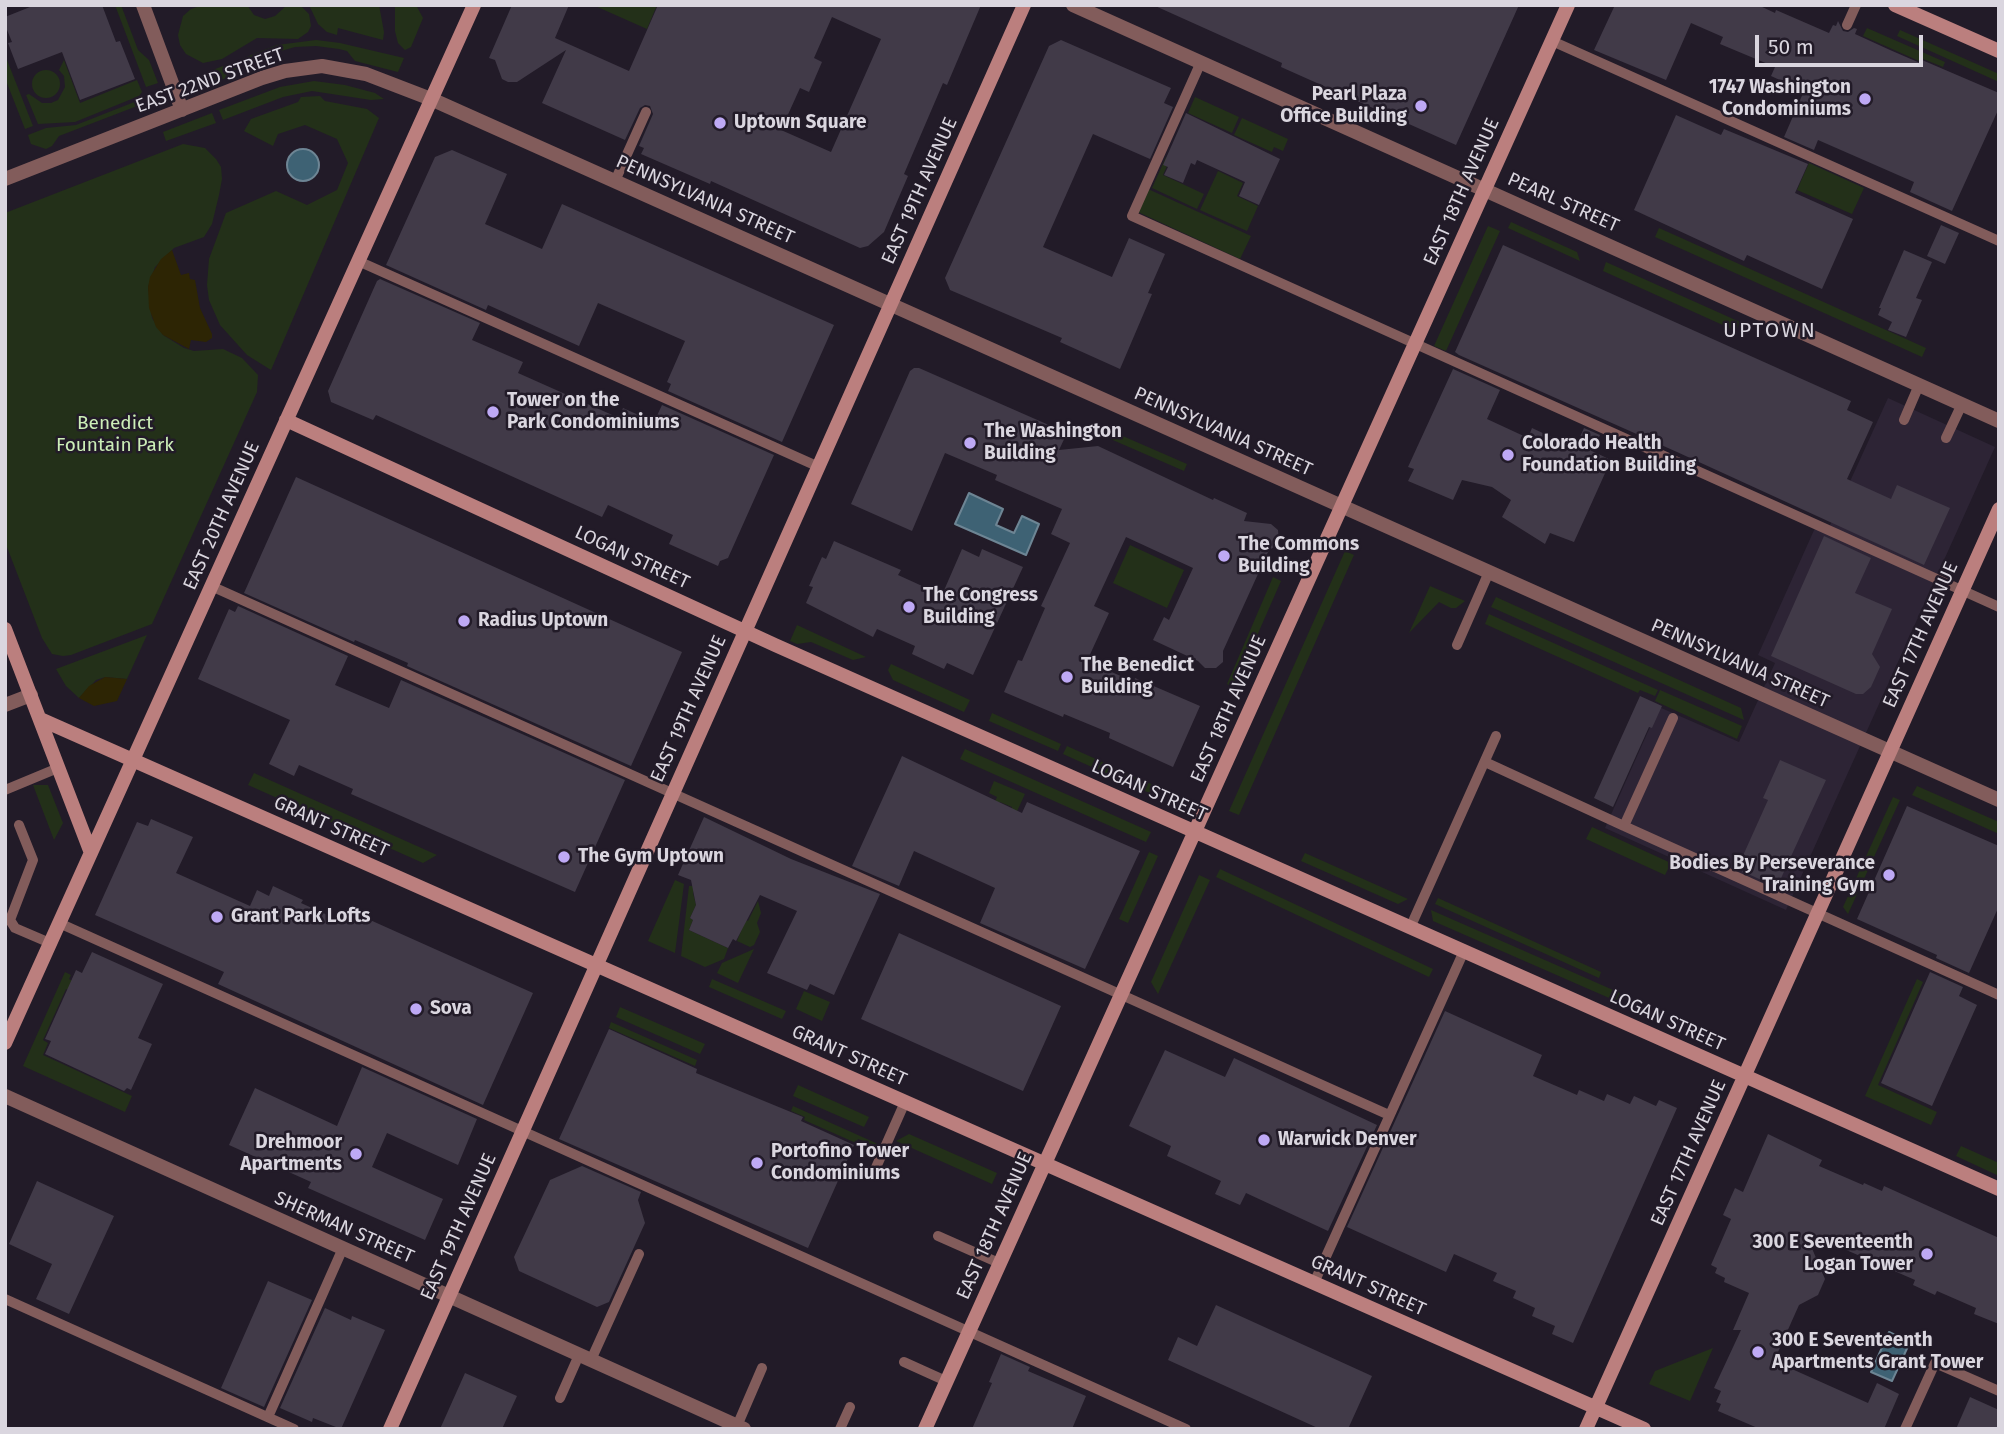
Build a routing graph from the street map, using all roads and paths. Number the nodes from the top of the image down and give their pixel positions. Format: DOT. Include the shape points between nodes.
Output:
graph roads {
  1 [pos="143,5"];
  2 [pos="474,5"];
  3 [pos="1024,5"];
  4 [pos="1073,5"];
  5 [pos="1568,5"];
  6 [pos="1856,5"];
  7 [pos="1895,5"];
  8 [pos="1847,25"];
  9 [pos="1552,41"];
  10 [pos="1999,51"];
  11 [pos="1201,62"];
  12 [pos="431,99"];
  13 [pos="182,110"];
  14 [pos="646,112"];
  15 [pos="5,178"];
  16 [pos="615,181"];
  17 [pos="1484,189"];
  18 [pos="1999,241"];
  19 [pos="358,261"];
  20 [pos="891,305"];
  21 [pos="1415,344"];
  22 [pos="1919,385"];
  23 [pos="1962,404"];
  24 [pos="286,420"];
  25 [pos="1903,420"];
  26 [pos="1999,421"];
  27 [pos="1946,438"];
  28 [pos="819,467"];
  29 [pos="1341,506"];
  30 [pos="1999,509"];
  31 [pos="1489,572"];
  32 [pos="211,586"];
  33 [pos="1962,591"];
  34 [pos="1999,607"];
  35 [pos="5,629"];
  36 [pos="745,632"];
  37 [pos="1457,645"];
  38 [pos="31,695"];
  39 [pos="5,705"];
  40 [pos="1673,718"];
  41 [pos="40,719"];
  42 [pos="1496,736"];
  43 [pos="1890,752"];
  44 [pos="132,760"];
  45 [pos="1485,762"];
  46 [pos="58,768"];
  47 [pos="5,790"];
  48 [pos="673,794"];
  49 [pos="1999,800"];
  50 [pos="19,825"];
  51 [pos="1624,826"];
  52 [pos="1194,832"];
  53 [pos="91,853"];
  54 [pos="1817,913"];
  55 [pos="59,923"];
  56 [pos="1410,928"];
  57 [pos="50,943"];
  58 [pos="1464,951"];
  59 [pos="596,965"];
  60 [pos="1121,995"];
  61 [pos="1999,995"];
  62 [pos="5,1043"];
  63 [pos="1744,1076"];
  64 [pos="5,1096"];
  65 [pos="905,1102"];
  66 [pos="1389,1115"];
  67 [pos="523,1131"];
  68 [pos="1044,1164"];
  69 [pos="874,1172"];
  70 [pos="1999,1189"];
  71 [pos="937,1236"];
  72 [pos="343,1248"];
  73 [pos="639,1254"];
  74 [pos="999,1263"];
  75 [pos="1314,1283"];
  76 [pos="449,1296"];
  77 [pos="5,1299"];
  78 [pos="969,1331"];
  79 [pos="585,1357"];
  80 [pos="904,1362"];
  81 [pos="762,1368"];
  82 [pos="946,1381"];
  83 [pos="1999,1391"];
  84 [pos="560,1398"];
  85 [pos="850,1408"];
  86 [pos="1596,1408"];
  87 [pos="268,1417"];
  88 [pos="741,1427"];
  89 [pos="295,1429"];
  90 [pos="390,1429"];
  91 [pos="841,1429"];
  92 [pos="925,1429"];
  93 [pos="1186,1429"];
  94 [pos="1586,1429"];
  95 [pos="1644,1429"];
  96 [pos="1905,1429"];
  1 -- 13 [label="street"];
  2 -- 12 [label="street, EAST 20TH AVENUE"];
  3 -- 20 [label="street, EAST 19TH AVENUE"];
  4 -- 11 [label="street, PEARL STREET"];
  5 -- 9 [label="street, EAST 18TH AVENUE"];
  6 -- 8 [label="lane"];
  7 -- 10 [label="street"];
  9 -- 17 [label="street, EAST 18TH AVENUE"];
  9 -- 18 [label="lane"];
  11 -- 17 [label="street, PEARL STREET"];
  11 -- 21 [label="lane" via="1132,216"];
  12 -- 13 [label="street, EAST 22ND STREET" via="366,74 322,66 262,78"];
  12 -- 16 [label="street, PENNSYLVANIA STREET"];
  12 -- 19 [label="street, EAST 20TH AVENUE"];
  13 -- 15 [label="street, EAST 22ND STREET"];
  14 -- 16 [label="lane"];
  16 -- 20 [label="street, PENNSYLVANIA STREET"];
  17 -- 21 [label="street, EAST 18TH AVENUE"];
  17 -- 22 [label="street, PEARL STREET"];
  19 -- 24 [label="street, EAST 20TH AVENUE"];
  19 -- 28 [label="lane"];
  20 -- 28 [label="street, EAST 19TH AVENUE"];
  20 -- 29 [label="street, PENNSYLVANIA STREET"];
  21 -- 29 [label="street, EAST 18TH AVENUE"];
  21 -- 33 [label="lane"];
  22 -- 23 [label="street, PEARL STREET"];
  22 -- 25 [label="lane"];
  23 -- 26 [label="street, PEARL STREET"];
  23 -- 27 [label="lane"];
  24 -- 32 [label="street, EAST 20TH AVENUE"];
  24 -- 36 [label="street, LOGAN STREET"];
  28 -- 36 [label="street, EAST 19TH AVENUE"];
  29 -- 31 [label="street, PENNSYLVANIA STREET"];
  29 -- 52 [label="street, EAST 18TH AVENUE"];
  30 -- 33 [label="street, EAST 17TH AVENUE"];
  31 -- 37 [label="lane"];
  31 -- 43 [label="street, PENNSYLVANIA STREET"];
  32 -- 44 [label="street, EAST 20TH AVENUE"];
  32 -- 48 [label="lane"];
  33 -- 34 [label="lane"];
  33 -- 43 [label="street, EAST 17TH AVENUE"];
  35 -- 38 [label="street"];
  36 -- 48 [label="street, EAST 19TH AVENUE"];
  36 -- 52 [label="street, LOGAN STREET"];
  38 -- 39 [label="street"];
  38 -- 41 [label="street"];
  40 -- 51 [label="lane"];
  41 -- 44 [label="street, GRANT STREET"];
  41 -- 46 [label="street"];
  42 -- 45 [label="lane"];
  43 -- 49 [label="street, PENNSYLVANIA STREET"];
  43 -- 54 [label="street, EAST 17TH AVENUE"];
  44 -- 53 [label="street, EAST 20TH AVENUE"];
  44 -- 59 [label="street, GRANT STREET"];
  45 -- 51 [label="lane"];
  45 -- 56 [label="lane"];
  46 -- 47 [label="lane"];
  46 -- 53 [label="street"];
  48 -- 59 [label="street, EAST 19TH AVENUE"];
  48 -- 60 [label="lane"];
  50 -- 57 [label="lane" via="33,860 10,920 15,928"];
  51 -- 54 [label="lane"];
  52 -- 56 [label="street, LOGAN STREET"];
  52 -- 60 [label="street, EAST 18TH AVENUE"];
  53 -- 55 [label="street, EAST 20TH AVENUE"];
  54 -- 61 [label="lane"];
  54 -- 63 [label="street, EAST 17TH AVENUE"];
  55 -- 57 [label="street, EAST 20TH AVENUE"];
  55 -- 67 [label="lane"];
  56 -- 58 [label="street, LOGAN STREET"];
  57 -- 62 [label="street, EAST 20TH AVENUE"];
  58 -- 63 [label="street, LOGAN STREET"];
  58 -- 66 [label="lane"];
  59 -- 65 [label="street, GRANT STREET"];
  59 -- 67 [label="street, EAST 19TH AVENUE"];
  60 -- 66 [label="lane"];
  60 -- 68 [label="street, EAST 18TH AVENUE"];
  63 -- 70 [label="street, LOGAN STREET"];
  63 -- 86 [label="street, EAST 17TH AVENUE"];
  64 -- 72 [label="street, SHERMAN STREET"];
  65 -- 68 [label="street, GRANT STREET"];
  65 -- 69 [label="lane"];
  66 -- 75 [label="lane"];
  67 -- 76 [label="street, EAST 19TH AVENUE"];
  67 -- 78 [label="lane"];
  68 -- 74 [label="street, EAST 18TH AVENUE"];
  68 -- 75 [label="street, GRANT STREET"];
  71 -- 74 [label="lane"];
  72 -- 76 [label="street, SHERMAN STREET"];
  72 -- 87 [label="lane"];
  73 -- 79 [label="lane"];
  74 -- 78 [label="street, EAST 18TH AVENUE"];
  75 -- 86 [label="street, GRANT STREET"];
  76 -- 79 [label="street, SHERMAN STREET"];
  76 -- 90 [label="street, EAST 19TH AVENUE"];
  77 -- 87 [label="lane"];
  78 -- 82 [label="street, EAST 18TH AVENUE"];
  78 -- 93 [label="lane"];
  79 -- 84 [label="lane"];
  79 -- 88 [label="street, SHERMAN STREET"];
  80 -- 82 [label="lane"];
  81 -- 88 [label="lane"];
  82 -- 92 [label="street, EAST 18TH AVENUE"];
  83 -- 96 [label="lane" via="1935,1363"];
  85 -- 91 [label="lane"];
  86 -- 94 [label="street, EAST 17TH AVENUE"];
  86 -- 95 [label="street, GRANT STREET"];
  87 -- 89 [label="lane"];
}
